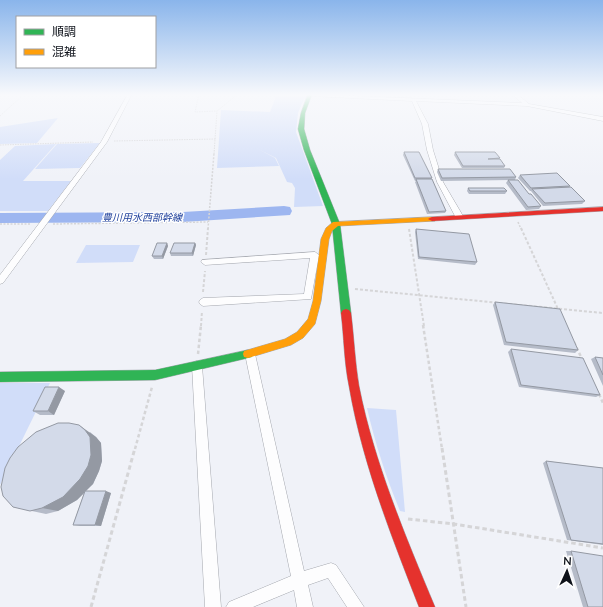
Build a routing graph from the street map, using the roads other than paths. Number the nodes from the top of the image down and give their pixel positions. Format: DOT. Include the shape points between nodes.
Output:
graph roads {
  1 [pos="115,122"];
  2 [pos="302,122"];
  3 [pos="424,122"];
  4 [pos="603,209"];
  5 [pos="459,216"];
  6 [pos="336,224"];
  7 [pos="205,262"];
  8 [pos="0,281"];
  9 [pos="203,302"];
  10 [pos="250,354"];
  11 [pos="197,366"];
  12 [pos="0,377"];
  13 [pos="300,580"];
  14 [pos="212,607"];
  15 [pos="234,607"];
  16 [pos="305,607"];
  17 [pos="356,607"];
  18 [pos="427,607"];
  1 -- 8 [label="street" via="104,142"];
  2 -- 6 [label="street" via="303,138"];
  3 -- 5 [label="street" via="440,182"];
  4 -- 5 [label="street"];
  5 -- 6 [label="street"];
  6 -- 10 [label="street" via="326,234 316,310 310,325 288,342"];
  6 -- 18 [label="street" via="354,385 370,450 391,517"];
  7 -- 9 [label="street" via="315,255 308,297"];
  10 -- 11 [label="street"];
  10 -- 13 [label="street"];
  11 -- 12 [label="street" via="155,375"];
  11 -- 14 [label="street"];
  13 -- 15 [label="street"];
  13 -- 16 [label="street"];
  13 -- 17 [label="street" via="331,570"];
}
